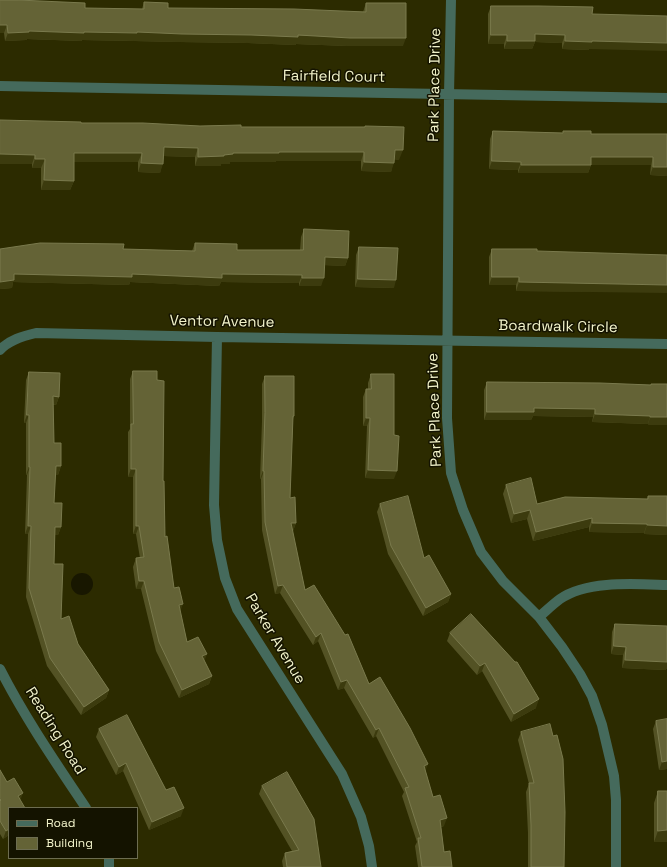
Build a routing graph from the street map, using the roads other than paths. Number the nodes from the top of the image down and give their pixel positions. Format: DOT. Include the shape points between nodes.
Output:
graph roads {
  1 [pos="451,0"];
  2 [pos="0,86"];
  3 [pos="449,94"];
  4 [pos="667,98"];
  5 [pos="217,337"];
  6 [pos="448,340"];
  7 [pos="667,344"];
  8 [pos="0,350"];
  9 [pos="667,585"];
  10 [pos="539,617"];
  11 [pos="0,669"];
  12 [pos="85,807"];
  13 [pos="372,867"];
  14 [pos="616,867"];
  1 -- 3 [label="street, Park Place Drive"];
  2 -- 3 [label="street, Fairfield Court"];
  3 -- 4 [label="street, Fairfield Court"];
  3 -- 6 [label="street, Park Place Drive"];
  5 -- 6 [label="street, Ventor Avenue"];
  5 -- 8 [label="street, Ventor Avenue" via="36,333 4,344"];
  5 -- 13 [label="street, Parker Avenue" via="214,505 217,540 225,578 237,609 342,774 361,817"];
  6 -- 7 [label="street, Boardwalk Circle"];
  6 -- 10 [label="street, Park Place Drive" via="447,418 451,473 463,510 481,552 503,581"];
  9 -- 10 [label="street" via="629,584 578,590 561,598"];
  10 -- 14 [label="street, Park Place Drive" via="580,674 592,696 602,725 614,776"];
  11 -- 12 [label="street, Reading Road" via="45,746"];
}
